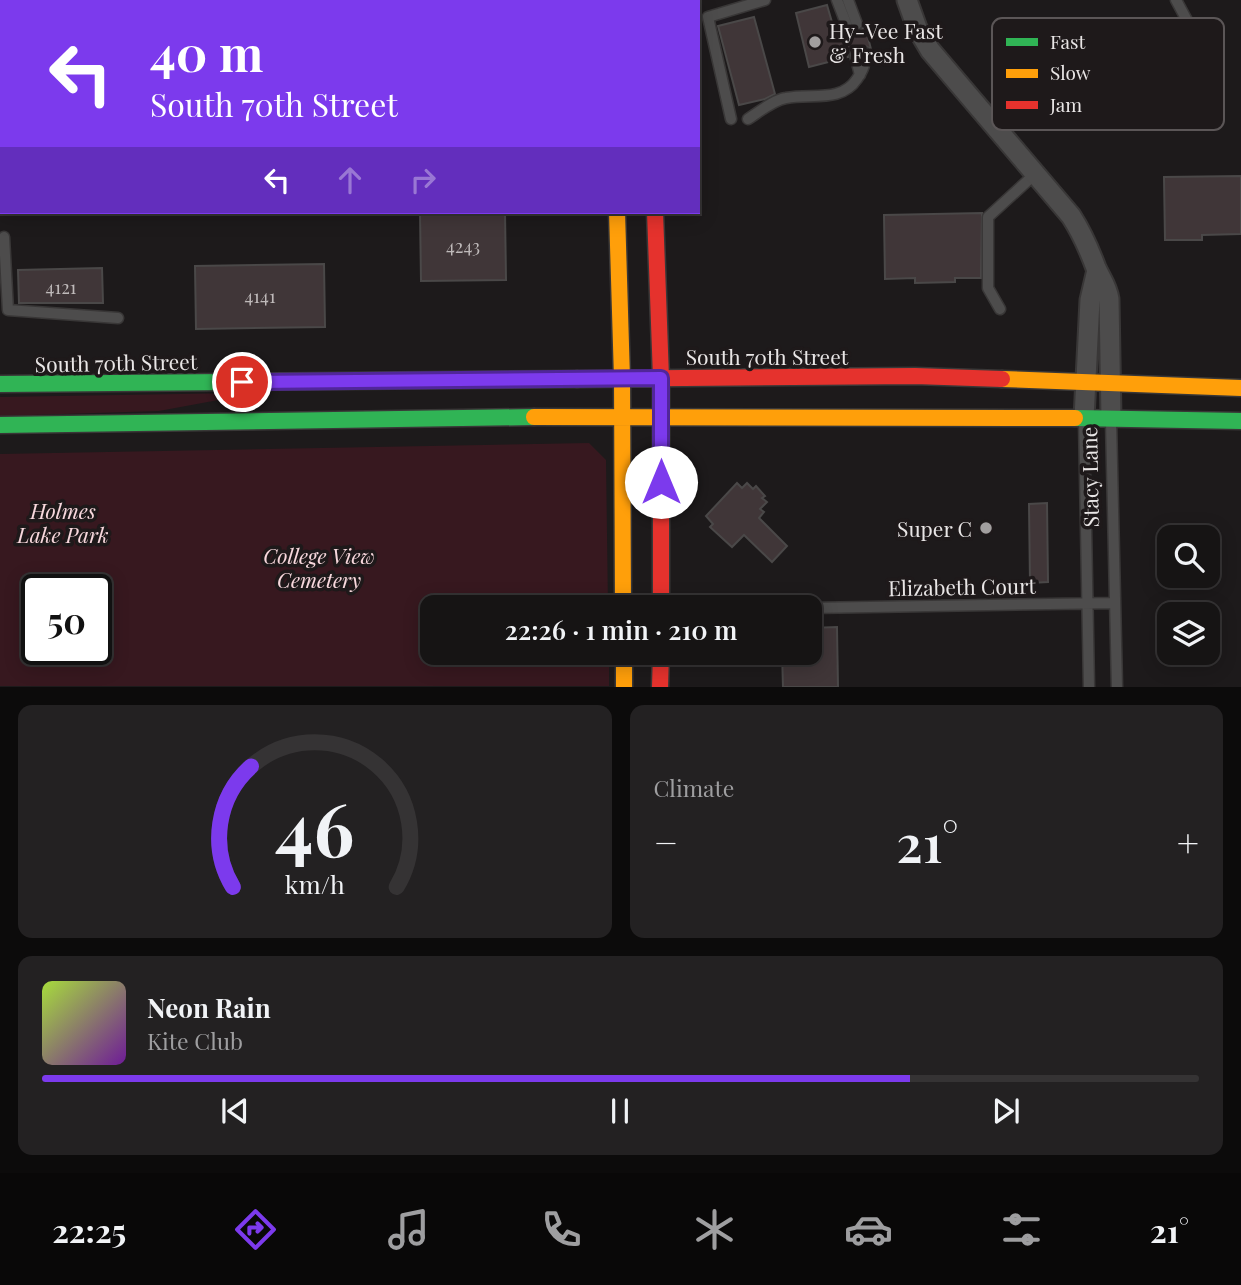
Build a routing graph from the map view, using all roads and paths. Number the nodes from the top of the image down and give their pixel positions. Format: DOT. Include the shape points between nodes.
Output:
graph roads {
  1 [pos="837,0"];
  2 [pos="848,0"];
  3 [pos="907,0"];
  4 [pos="1176,0"];
  5 [pos="762,1"];
  6 [pos="1185,18"];
  7 [pos="860,54"];
  8 [pos="731,119"];
  9 [pos="748,119"];
  10 [pos="992,123"];
  11 [pos="998,130"];
  12 [pos="1035,174"];
  13 [pos="617,214"];
  14 [pos="655,214"];
  15 [pos="4,237"];
  16 [pos="1097,270"];
  17 [pos="1000,309"];
  18 [pos="118,318"];
  19 [pos="622,378"];
  20 [pos="661,378"];
  21 [pos="1085,382"];
  22 [pos="1111,383"];
  23 [pos="0,384"];
  24 [pos="1241,388"];
  25 [pos="622,416"];
  26 [pos="661,416"];
  27 [pos="1084,418"];
  28 [pos="1111,418"];
  29 [pos="1241,421"];
  30 [pos="0,425"];
  31 [pos="623,595"];
  32 [pos="661,595"];
  33 [pos="1088,603"];
  34 [pos="1115,603"];
  35 [pos="822,608"];
  36 [pos="624,665"];
  37 [pos="660,665"];
  38 [pos="624,687"];
  39 [pos="660,687"];
  40 [pos="1089,687"];
  41 [pos="1117,687"];
  1 -- 2 [label="lane" via="852,25"];
  3 -- 10 [label="street, Stacy Lane" via="930,50"];
  4 -- 6 [label="lane"];
  5 -- 8 [label="lane" via="708,17"];
  7 -- 9 [label="lane" via="866,63 852,87 840,94 784,98"];
  11 -- 12 [label="street, Stacy Lane"];
  12 -- 16 [label="street, Stacy Lane" via="1078,227"];
  12 -- 17 [label="lane" via="988,217 988,288"];
  13 -- 19 [label="main road"];
  14 -- 20 [label="main road"];
  15 -- 18 [label="lane" via="8,310"];
  16 -- 21 [label="street, Stacy Lane" via="1090,300"];
  16 -- 22 [label="street, Stacy Lane" via="1107,285 1109,299"];
  19 -- 20 [label="main road, South 70th Street"];
  19 -- 23 [label="main road, South 70th Street"];
  19 -- 25 [label="main road"];
  20 -- 21 [label="main road, South 70th Street" via="915,376"];
  20 -- 26 [label="main road"];
  21 -- 22 [label="main road, South 70th Street"];
  21 -- 27 [label="street, Stacy Lane"];
  22 -- 24 [label="main road, South 70th Street"];
  22 -- 28 [label="street, Stacy Lane"];
  25 -- 26 [label="main road"];
  25 -- 30 [label="main road"];
  25 -- 31 [label="main road"];
  26 -- 27 [label="main road"];
  26 -- 32 [label="main road"];
  27 -- 28 [label="main road"];
  27 -- 33 [label="lane, Stacy Lane"];
  28 -- 29 [label="main road"];
  28 -- 34 [label="lane, Stacy Lane"];
  33 -- 34 [label="lane, Elizabeth Court"];
  33 -- 35 [label="lane, Elizabeth Court"];
  33 -- 40 [label="lane, Stacy Lane"];
  34 -- 41 [label="lane, Stacy Lane"];
  36 -- 38 [label="main road"];
  37 -- 39 [label="main road"];
}
